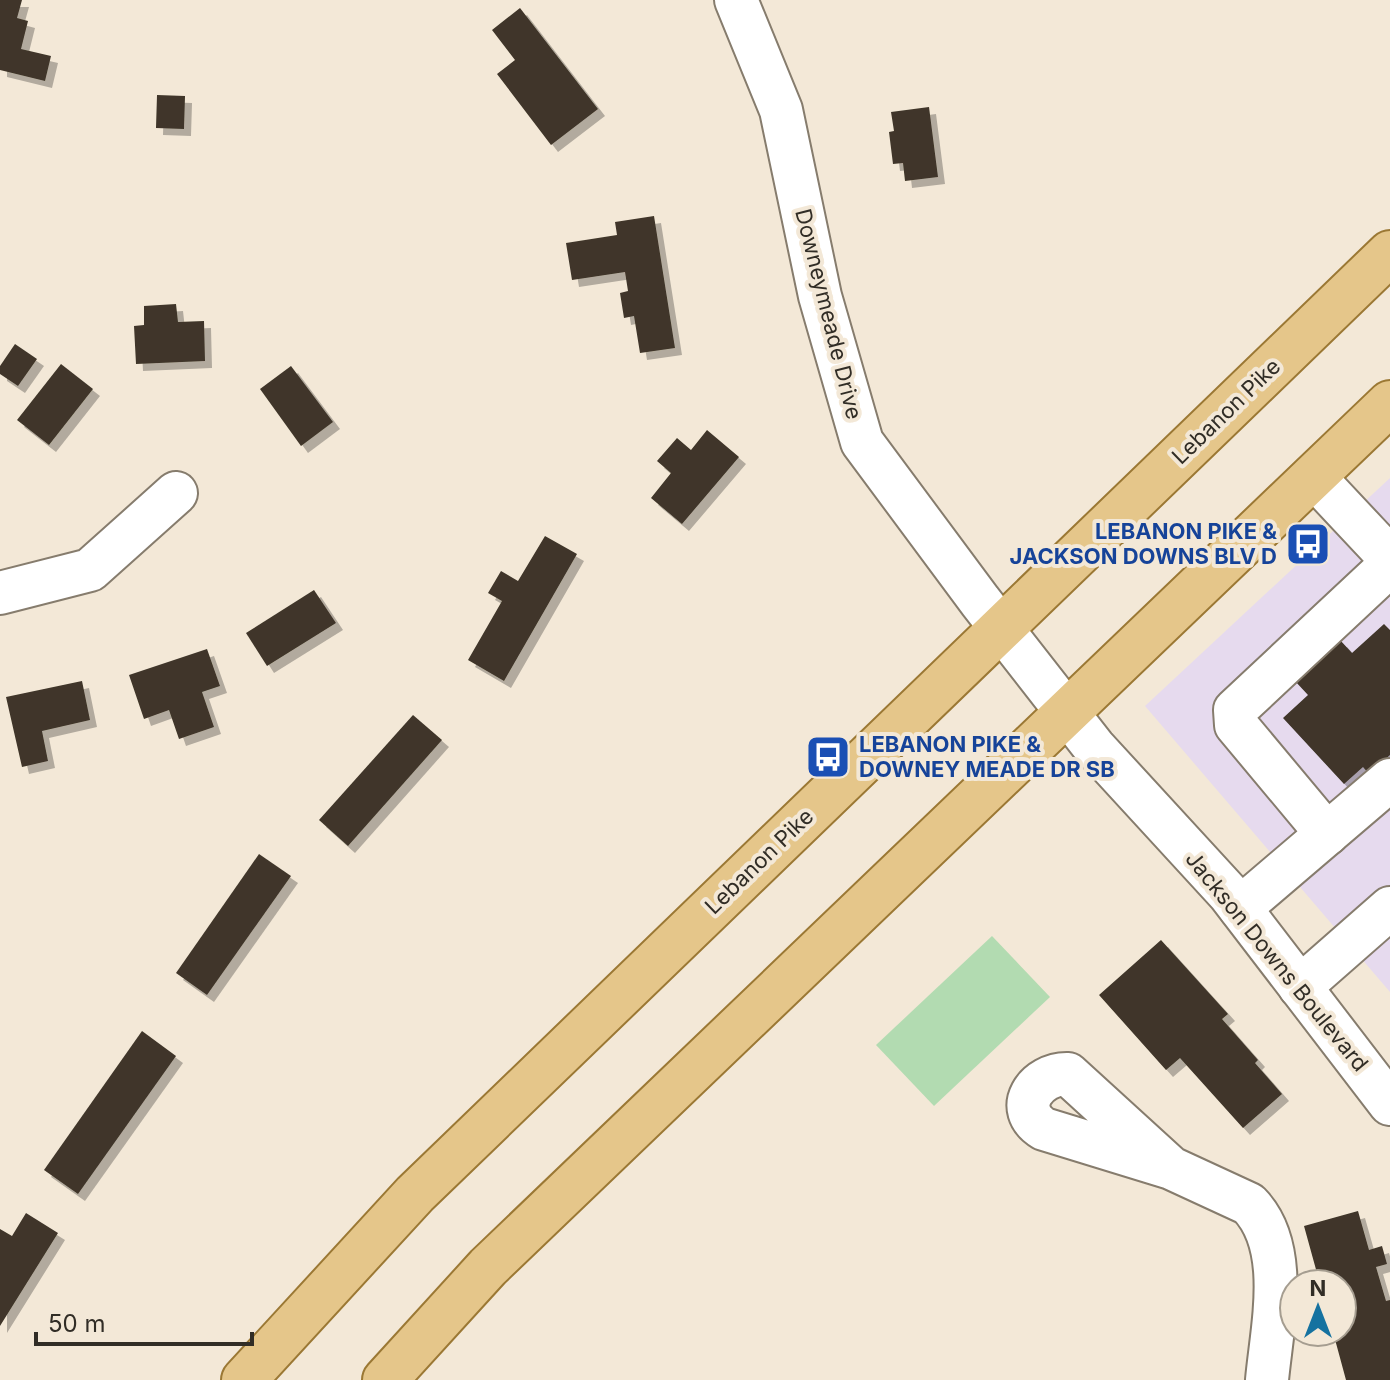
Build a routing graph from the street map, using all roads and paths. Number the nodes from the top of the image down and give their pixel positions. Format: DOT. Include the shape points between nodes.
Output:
graph roads {
  1 [pos="736,0"];
  2 [pos="1390,253"];
  3 [pos="1390,403"];
  4 [pos="1313,476"];
  5 [pos="176,493"];
  6 [pos="1390,558"];
  7 [pos="1390,565"];
  8 [pos="0,593"];
  9 [pos="1001,628"];
  10 [pos="1067,712"];
  11 [pos="1390,780"];
  12 [pos="1327,834"];
  13 [pos="1240,908"];
  14 [pos="1390,908"];
  15 [pos="1300,987"];
  16 [pos="1390,1104"];
  17 [pos="1171,1168"];
  18 [pos="244,1380"];
  19 [pos="385,1380"];
  20 [pos="1267,1380"];
  1 -- 9 [label="street, Downeymeade Drive" via="781,110 820,296 862,442"];
  2 -- 9 [label="main road, Lebanon Pike"];
  3 -- 4 [label="main road"];
  4 -- 6 [label="street"];
  4 -- 10 [label="main road"];
  5 -- 8 [label="street" via="90,570"];
  7 -- 12 [label="street" via="1235,710 1236,725"];
  9 -- 10 [label="street, Downeymeade Drive"];
  9 -- 18 [label="main road, Lebanon Pike" via="415,1194"];
  10 -- 13 [label="street, Jackson Downs Boulevard"];
  10 -- 19 [label="main road" via="488,1267"];
  11 -- 12 [label="street"];
  12 -- 13 [label="street"];
  13 -- 15 [label="street, Jackson Downs Boulevard"];
  14 -- 15 [label="street"];
  15 -- 16 [label="street, Jackson Downs Boulevard"];
  17 -- 20 [label="street" via="1249,1204 1265,1226 1276,1269"];
}
